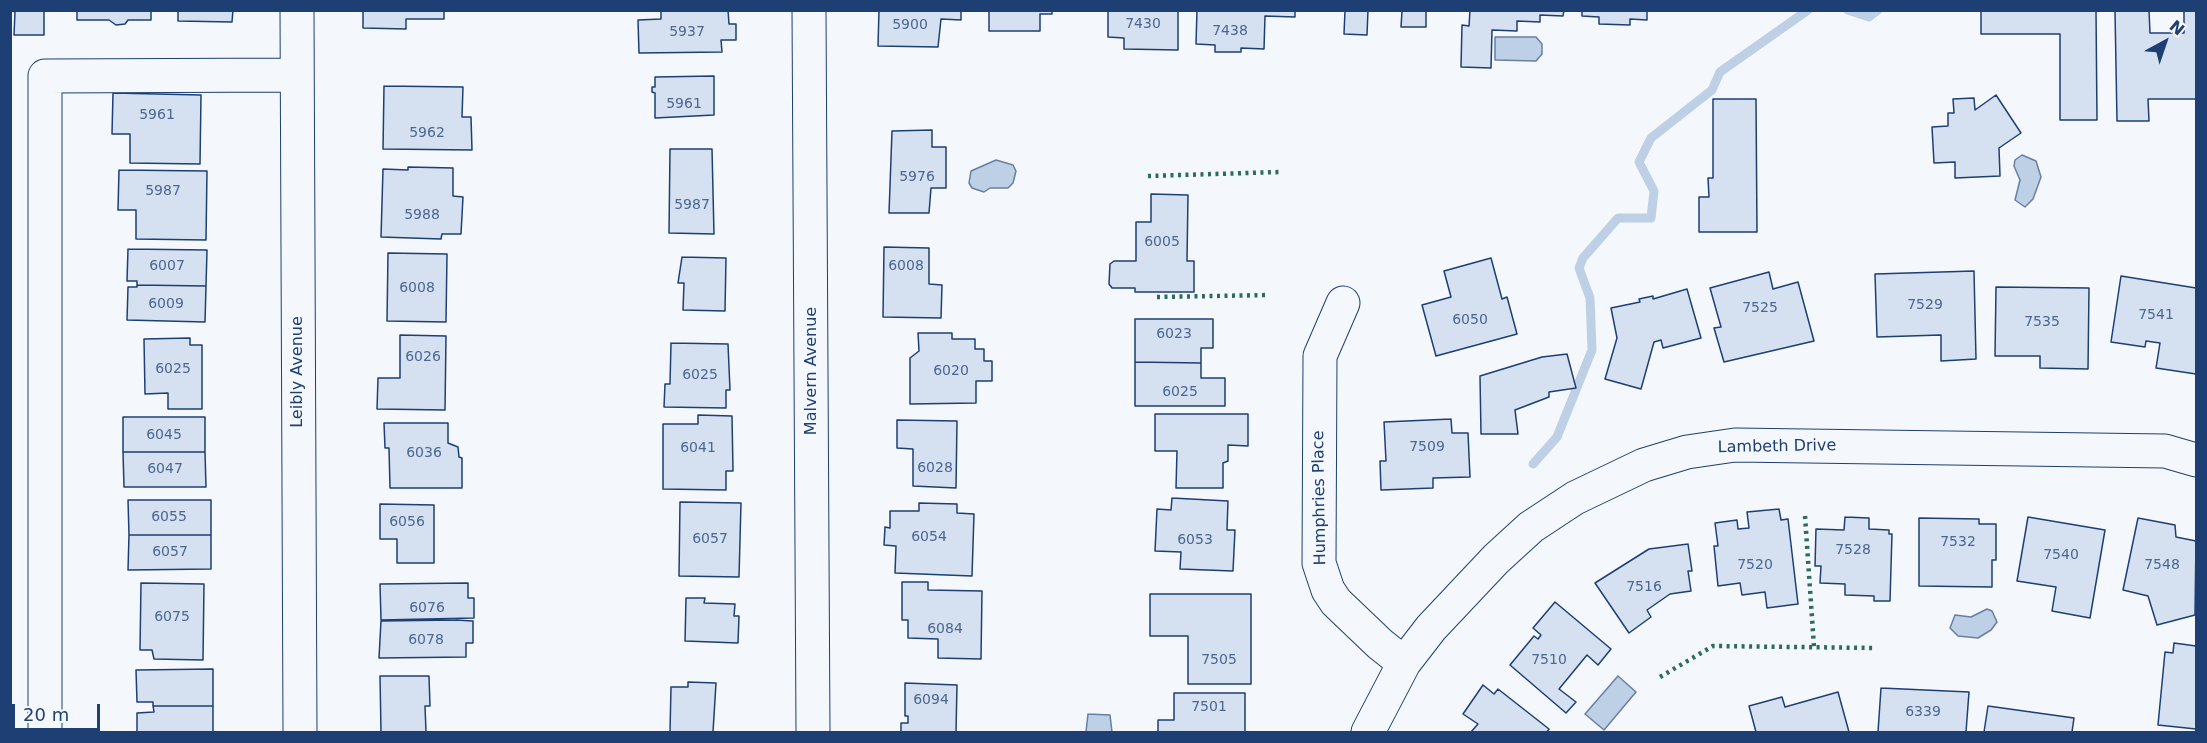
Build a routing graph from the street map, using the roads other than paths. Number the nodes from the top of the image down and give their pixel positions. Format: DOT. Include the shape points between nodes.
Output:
graph roads {
  1 [pos="297,10"];
  2 [pos="809,10"];
  3 [pos="297,75"];
  4 [pos="1343,303"];
  5 [pos="2196,460"];
  6 [pos="1404,663"];
  7 [pos="45,732"];
  8 [pos="300,732"];
  9 [pos="813,732"];
  10 [pos="1368,732"];
  1 -- 3 [label="street, Leibly Avenue"];
  2 -- 9 [label="street, Malvern Avenue"];
  3 -- 7 [label="street" via="45,76"];
  3 -- 8 [label="street, Leibly Avenue"];
  4 -- 6 [label="street, Humphries Place" via="1320,356 1319,563 1328,590 1346,613"];
  5 -- 6 [label="street, Lambeth Drive" via="2165,451 1735,445 1687,452 1603,483 1531,526 1479,576"];
  6 -- 10 [label="street, Lambeth Drive"];
}
